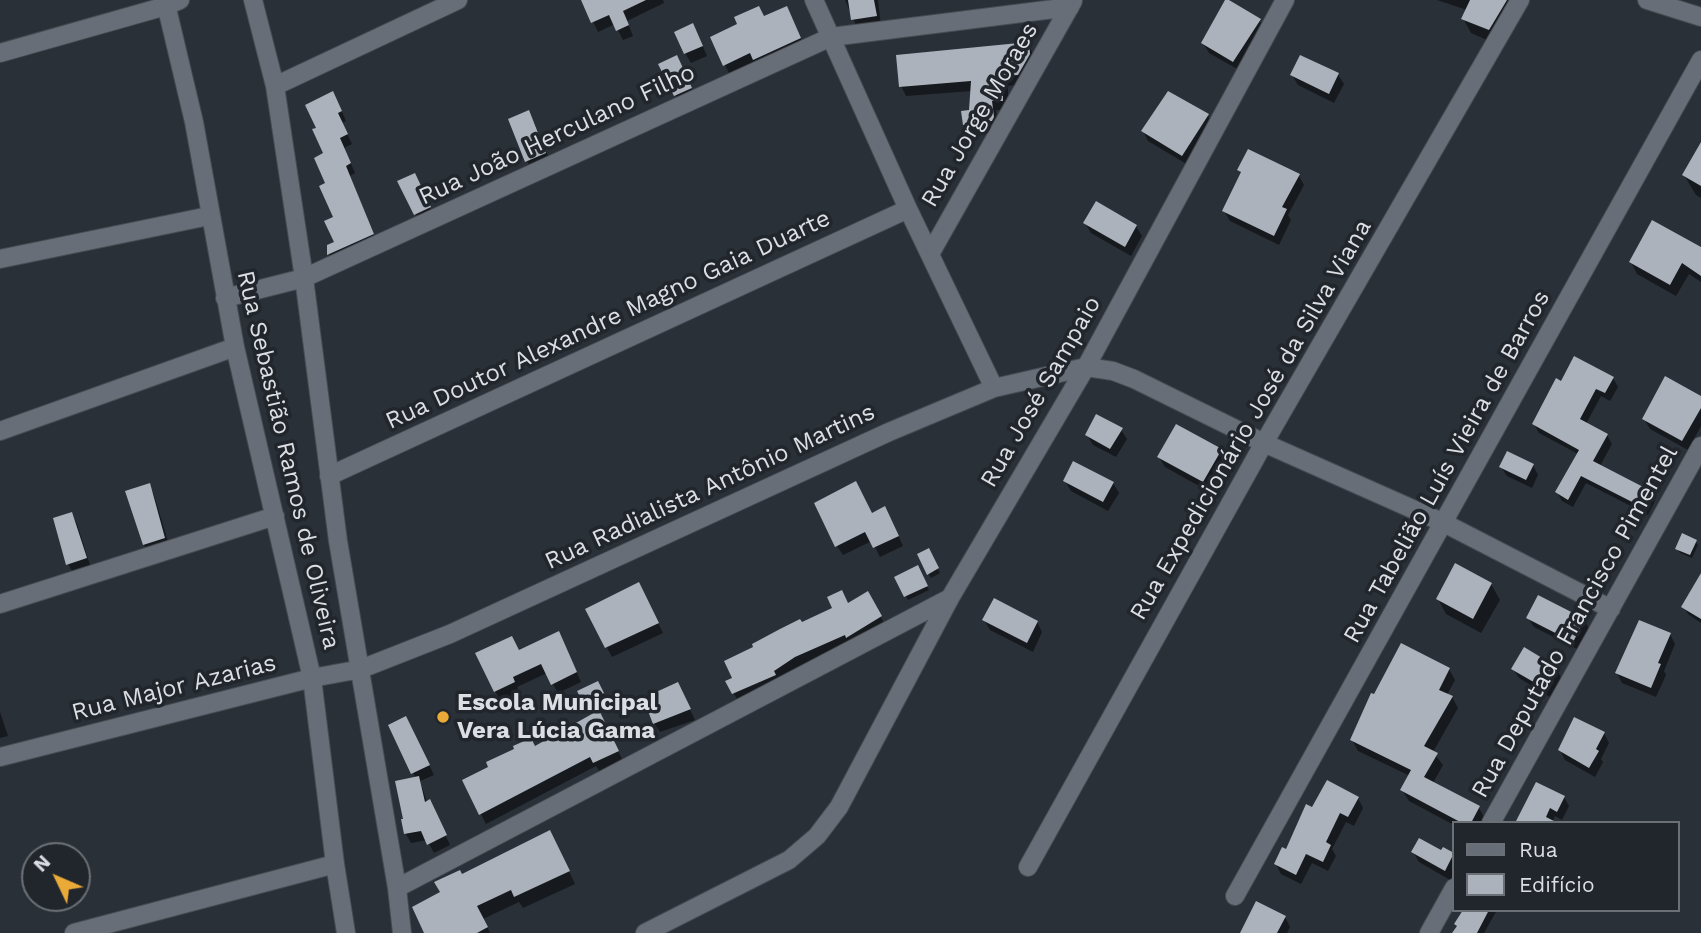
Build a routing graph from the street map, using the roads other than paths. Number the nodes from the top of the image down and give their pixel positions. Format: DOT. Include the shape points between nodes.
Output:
graph roads {
  1 [pos="253,0"];
  2 [pos="458,0"];
  3 [pos="814,0"];
  4 [pos="1285,0"];
  5 [pos="1520,0"];
  6 [pos="1647,0"];
  7 [pos="170,2"];
  8 [pos="1072,4"];
  9 [pos="1670,4"];
  10 [pos="1701,17"];
  11 [pos="831,37"];
  12 [pos="0,53"];
  13 [pos="1701,60"];
  14 [pos="275,86"];
  15 [pos="908,209"];
  16 [pos="209,216"];
  17 [pos="930,254"];
  18 [pos="0,259"];
  19 [pos="303,278"];
  20 [pos="225,298"];
  21 [pos="234,346"];
  22 [pos="1086,367"];
  23 [pos="994,388"];
  24 [pos="0,431"];
  25 [pos="1264,443"];
  26 [pos="1701,446"];
  27 [pos="329,476"];
  28 [pos="275,516"];
  29 [pos="1444,523"];
  30 [pos="950,598"];
  31 [pos="0,604"];
  32 [pos="1611,608"];
  33 [pos="360,669"];
  34 [pos="312,678"];
  35 [pos="0,757"];
  36 [pos="1492,821"];
  37 [pos="335,864"];
  38 [pos="1028,867"];
  39 [pos="397,888"];
  40 [pos="1452,892"];
  41 [pos="1235,896"];
  42 [pos="74,933"];
  43 [pos="346,933"];
  44 [pos="402,933"];
  45 [pos="645,933"];
  46 [pos="1429,933"];
  1 -- 14 [label="street, Rua Sebastião Ramos de Oliveira"];
  2 -- 14 [label="street"];
  3 -- 11 [label="street"];
  4 -- 22 [label="street, Rua José Sampaio"];
  5 -- 25 [label="street, Rua Expedicionário José da Silva Viana"];
  6 -- 9 [label="street"];
  7 -- 12 [label="street"];
  7 -- 16 [label="street, Rua Sebastião Ramos de Oliveira"];
  8 -- 11 [label="street, Rua João Herculano Filho"];
  8 -- 17 [label="street, Rua Jorge Moraes"];
  9 -- 10 [label="street"];
  11 -- 15 [label="street"];
  11 -- 19 [label="street, Rua João Herculano Filho"];
  13 -- 29 [label="street, Rua Tabelião Luís Vieira de Barros"];
  14 -- 19 [label="street, Rua Sebastião Ramos de Oliveira"];
  15 -- 17 [label="street"];
  15 -- 27 [label="street, Rua Doutor Alexandre Magno Gaia Duarte"];
  16 -- 18 [label="street"];
  16 -- 20 [label="street, Rua Sebastião Ramos de Oliveira"];
  17 -- 23 [label="street"];
  19 -- 20 [label="street, Rua João Herculano Filho"];
  19 -- 27 [label="street, Rua Sebastião Ramos de Oliveira"];
  20 -- 21 [label="street, Rua Sebastião Ramos de Oliveira"];
  21 -- 24 [label="street"];
  21 -- 28 [label="street, Rua Sebastião Ramos de Oliveira"];
  22 -- 23 [label="street, Rua Radialista Antônio Martins"];
  22 -- 25 [label="street" via="1113,370"];
  22 -- 30 [label="street, Rua José Sampaio"];
  23 -- 33 [label="street, Rua Radialista Antônio Martins" via="450,634"];
  25 -- 29 [label="street"];
  25 -- 38 [label="street, Rua Expedicionário José da Silva Viana"];
  26 -- 32 [label="street, Rua Deputado Francisco Pimentel"];
  27 -- 33 [label="street, Rua Sebastião Ramos de Oliveira"];
  28 -- 31 [label="street"];
  28 -- 34 [label="street, Rua Sebastião Ramos de Oliveira"];
  29 -- 32 [label="street"];
  29 -- 41 [label="street, Rua Tabelião Luís Vieira de Barros"];
  30 -- 39 [label="street"];
  30 -- 45 [label="street, Rua José Sampaio" via="839,807 817,836 789,860"];
  32 -- 36 [label="street, Rua Deputado Francisco Pimentel"];
  33 -- 34 [label="street, Rua Major Azarias"];
  33 -- 39 [label="street, Rua Sebastião Ramos de Oliveira"];
  34 -- 35 [label="street, Rua Major Azarias"];
  34 -- 37 [label="street, Rua Sebastião Ramos de Oliveira"];
  37 -- 42 [label="street"];
  37 -- 43 [label="street, Rua Sebastião Ramos de Oliveira"];
  39 -- 44 [label="street, Rua Sebastião Ramos de Oliveira"];
  40 -- 46 [label="street"];
}
